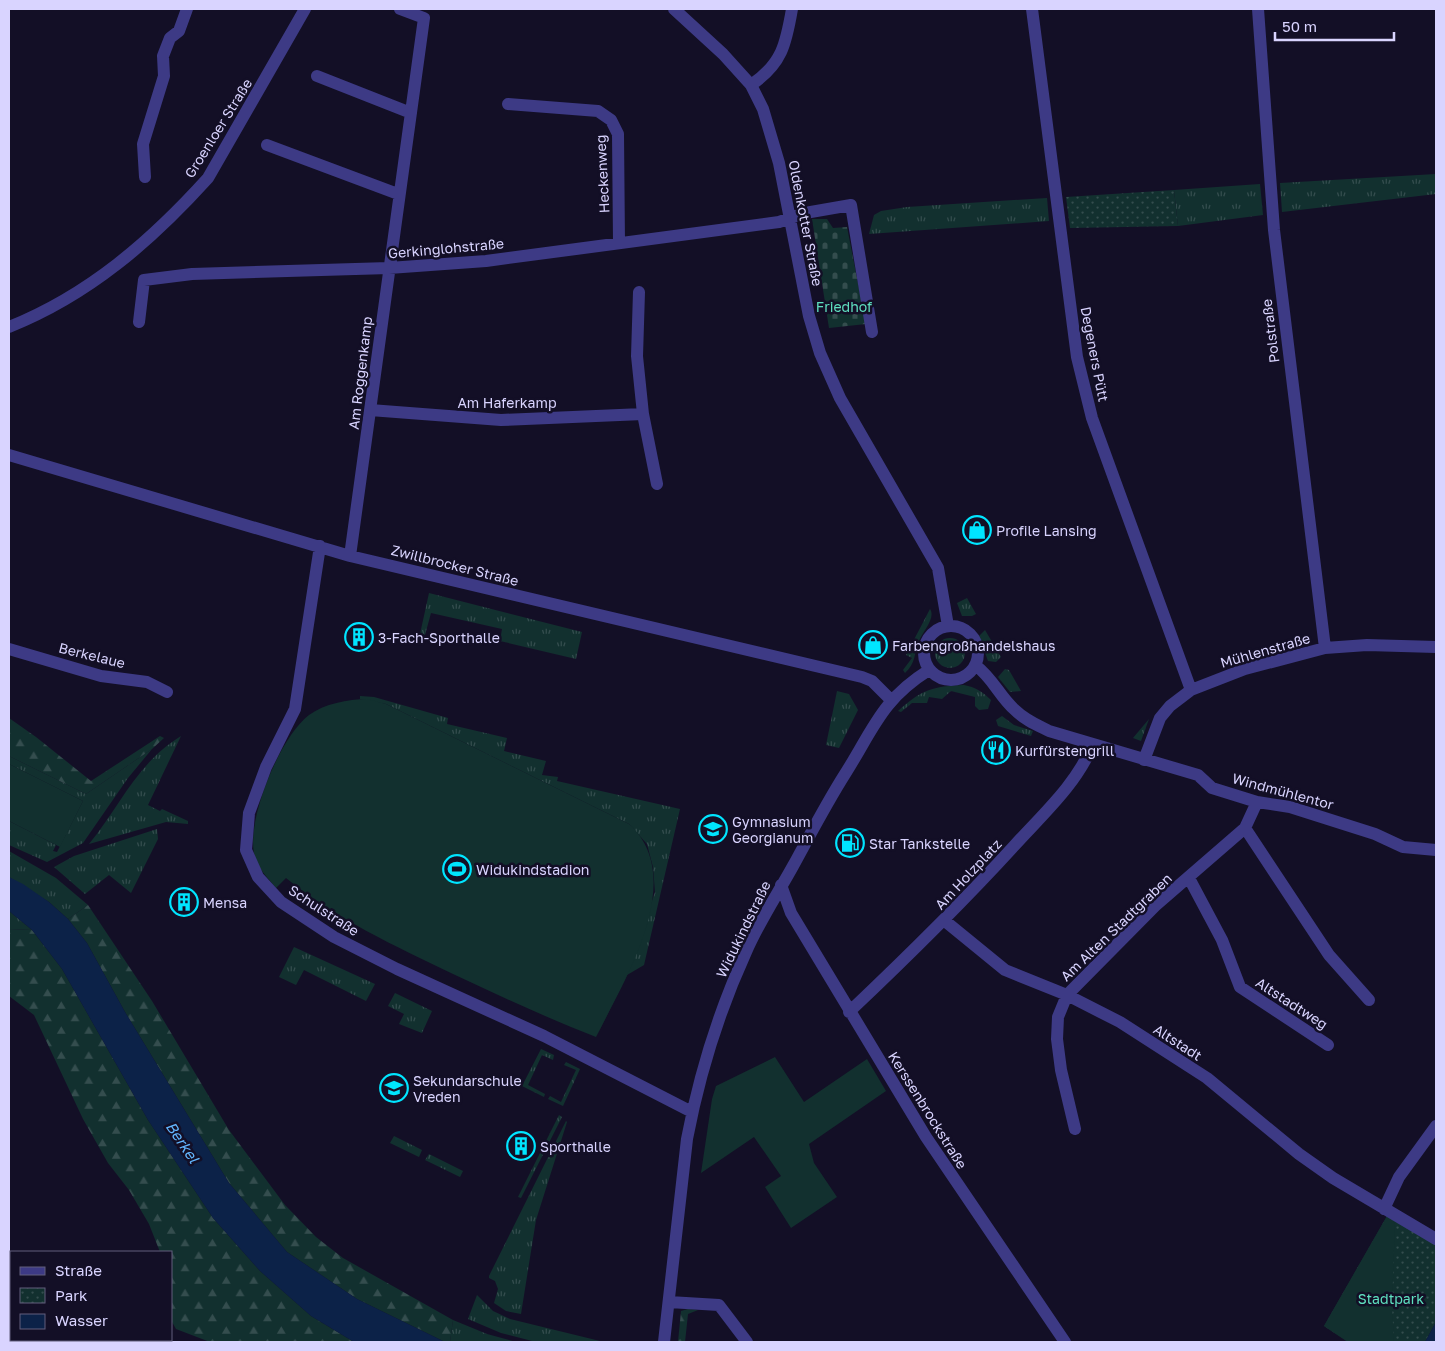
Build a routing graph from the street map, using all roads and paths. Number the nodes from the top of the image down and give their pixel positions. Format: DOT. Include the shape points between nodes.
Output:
graph roads {
  1 [pos="187,9"];
  2 [pos="306,9"];
  3 [pos="400,9"];
  4 [pos="674,9"];
  5 [pos="792,9"];
  6 [pos="1032,9"];
  7 [pos="1258,9"];
  8 [pos="316,76"];
  9 [pos="751,85"];
  10 [pos="508,104"];
  11 [pos="411,113"];
  12 [pos="267,145"];
  13 [pos="145,177"];
  14 [pos="398,194"];
  15 [pos="790,218"];
  16 [pos="619,242"];
  17 [pos="388,268"];
  18 [pos="639,292"];
  19 [pos="139,322"];
  20 [pos="9,327"];
  21 [pos="872,332"];
  22 [pos="370,410"];
  23 [pos="643,414"];
  24 [pos="9,455"];
  25 [pos="656,484"];
  26 [pos="320,546"];
  27 [pos="350,556"];
  28 [pos="948,626"];
  29 [pos="1436,647"];
  30 [pos="9,648"];
  31 [pos="1325,648"];
  32 [pos="975,665"];
  33 [pos="929,670"];
  34 [pos="1191,690"];
  35 [pos="167,692"];
  36 [pos="891,700"];
  37 [pos="1093,744"];
  38 [pos="1144,760"];
  39 [pos="1257,802"];
  40 [pos="1245,828"];
  41 [pos="1436,850"];
  42 [pos="1189,878"];
  43 [pos="781,885"];
  44 [pos="945,921"];
  45 [pos="1067,995"];
  46 [pos="1369,1000"];
  47 [pos="850,1012"];
  48 [pos="1328,1045"];
  49 [pos="692,1112"];
  50 [pos="1436,1126"];
  51 [pos="1075,1129"];
  52 [pos="1384,1209"];
  53 [pos="1436,1239"];
  54 [pos="669,1302"];
  55 [pos="664,1342"];
  56 [pos="747,1342"];
  57 [pos="1065,1342"];
  1 -- 13 [label="street" via="179,31 170,38 164,56 164,76 143,144"];
  2 -- 20 [label="street, Groenloer Straße" via="208,178 188,200 136,251 99,279"];
  3 -- 11 [label="street, Am Roggenkamp" via="424,18"];
  4 -- 9 [label="street, Oldenkotter Straße"];
  5 -- 9 [label="street" via="780,58 767,74"];
  6 -- 34 [label="street, Degeners Pütt" via="1072,324 1083,386"];
  7 -- 31 [label="street, Polstraße" via="1275,240"];
  8 -- 11 [label="street"];
  9 -- 15 [label="street, Oldenkotter Straße" via="771,130"];
  10 -- 16 [label="street, Heckenweg" via="598,111 611,120 618,134"];
  11 -- 14 [label="street, Am Roggenkamp"];
  12 -- 14 [label="street"];
  14 -- 17 [label="street, Am Roggenkamp"];
  15 -- 16 [label="street, Gerkinglohstraße"];
  15 -- 21 [label="street, Gerkinglohstraße" via="851,205"];
  15 -- 28 [label="street, Oldenkotter Straße" via="809,316 820,353 840,398 938,568"];
  16 -- 17 [label="street, Gerkinglohstraße" via="486,261"];
  17 -- 19 [label="street, Gerkinglohstraße" via="192,274 144,280"];
  17 -- 22 [label="street, Am Roggenkamp"];
  18 -- 23 [label="street" via="636,356"];
  22 -- 23 [label="street, Am Haferkamp" via="501,420"];
  22 -- 27 [label="street, Am Roggenkamp"];
  23 -- 25 [label="street"];
  24 -- 26 [label="street, Zwillbrocker Straße"];
  26 -- 27 [label="street, Zwillbrocker Straße"];
  26 -- 49 [label="street, Schulstraße" via="295,709 266,767 249,813 246,850 258,877 281,902 334,937 544,1036"];
  27 -- 36 [label="street, Zwillbrocker Straße" via="862,677 872,681"];
  28 -- 32 [label="street" via="971,635 978,650"];
  28 -- 33 [label="street" via="931,634 925,643 923,652"];
  29 -- 31 [label="street, Mühlenstraße" via="1368,645"];
  30 -- 35 [label="street, Berkelaue" via="102,676 147,682"];
  31 -- 34 [label="street, Mühlenstraße" via="1245,669"];
  32 -- 33 [label="street" via="964,677 950,681 935,676"];
  32 -- 37 [label="street, Windmühlentor" via="987,674 1012,707 1028,720 1049,731"];
  33 -- 36 [label="street, Widukindstraße"];
  34 -- 38 [label="street, Mühlenstraße" via="1160,718"];
  36 -- 43 [label="street, Widukindstraße" via="870,729"];
  37 -- 38 [label="street, Windmühlentor"];
  37 -- 44 [label="street, Am Holzplatz" via="1074,778"];
  38 -- 39 [label="street, Windmühlentor" via="1198,775 1212,788"];
  39 -- 40 [label="street, Am Alten Stadtgraben"];
  39 -- 41 [label="street, Windmühlentor" via="1290,807 1375,834 1403,847"];
  40 -- 42 [label="street, Am Alten Stadtgraben"];
  40 -- 46 [label="street" via="1329,956"];
  42 -- 45 [label="street, Am Alten Stadtgraben" via="1155,906"];
  42 -- 48 [label="street, Altstadtweg" via="1222,940 1240,987"];
  43 -- 47 [label="street, Kerssenbrockstraße" via="791,913"];
  43 -- 49 [label="street, Widukindstraße" via="734,980 716,1028"];
  44 -- 45 [label="street, Altstadt" via="1005,970"];
  44 -- 47 [label="street, Am Holzplatz"];
  45 -- 51 [label="street, Am Alten Stadtgraben" via="1058,1017 1057,1039"];
  45 -- 52 [label="street, Altstadt" via="1120,1022 1207,1078 1299,1154"];
  47 -- 57 [label="street, Kerssenbrockstraße" via="926,1137"];
  49 -- 54 [label="street, Widukindstraße"];
  50 -- 52 [label="street" via="1399,1177"];
  52 -- 53 [label="street, Altstadt"];
  54 -- 55 [label="street, Widukindstraße"];
  54 -- 56 [label="street" via="719,1305"];
}
